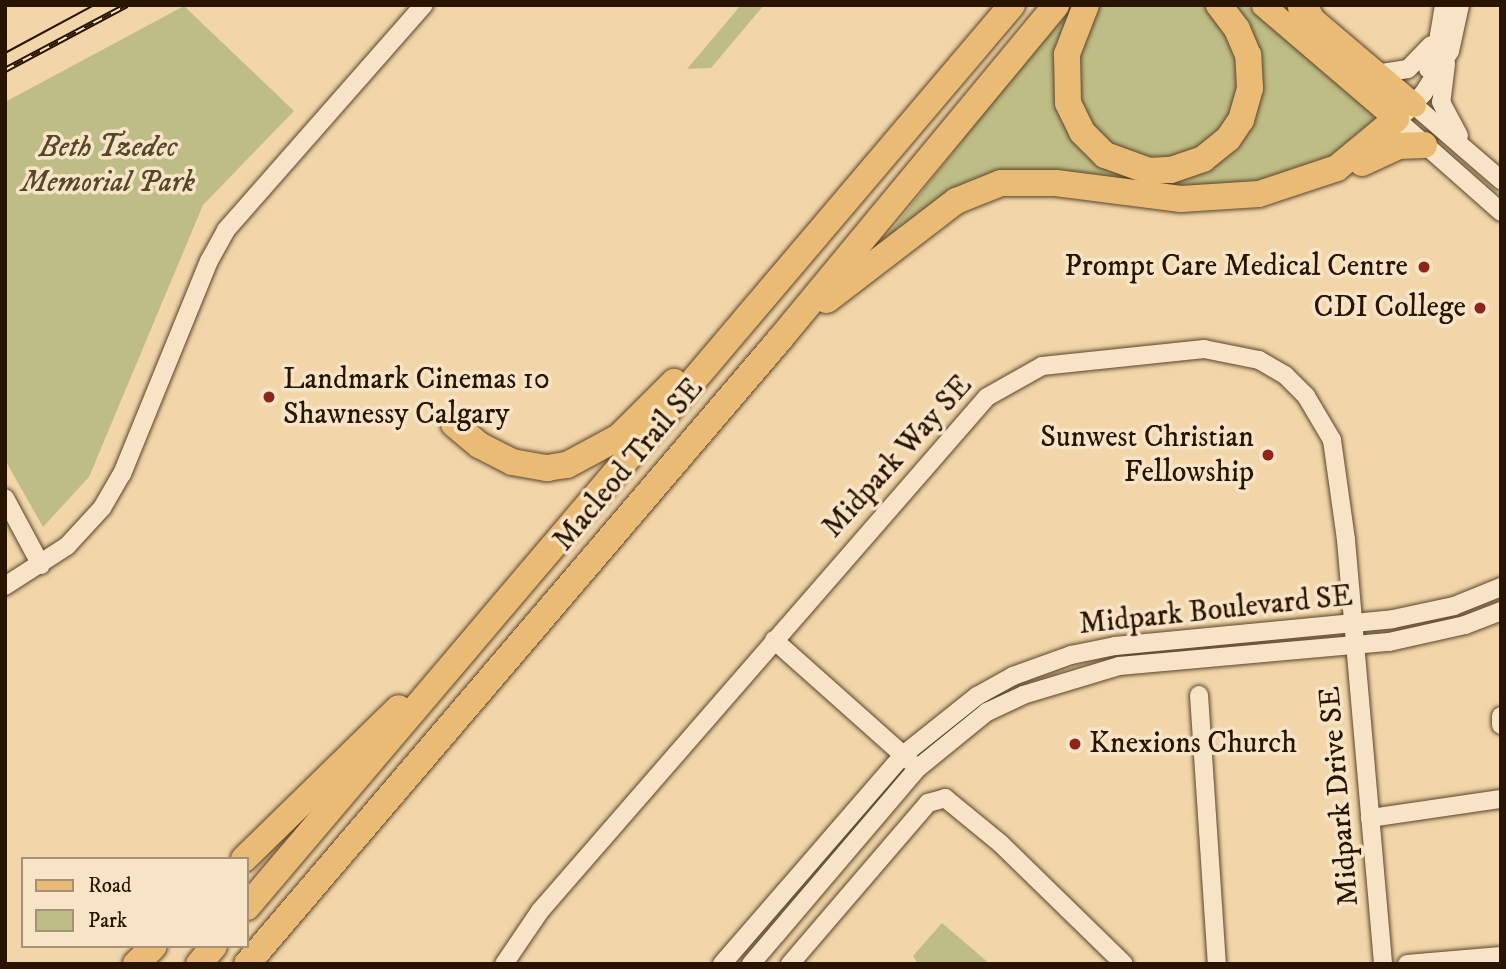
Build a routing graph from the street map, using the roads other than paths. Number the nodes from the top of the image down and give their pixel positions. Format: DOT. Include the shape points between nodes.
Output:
graph roads {
  1 [pos="424,5"];
  2 [pos="1012,5"];
  3 [pos="1056,5"];
  4 [pos="1086,5"];
  5 [pos="1219,5"];
  6 [pos="1262,5"];
  7 [pos="1444,5"];
  8 [pos="1460,5"];
  9 [pos="1304,9"];
  10 [pos="1439,38"];
  11 [pos="1447,57"];
  12 [pos="1376,74"];
  13 [pos="1406,108"];
  14 [pos="1424,145"];
  15 [pos="1473,156"];
  16 [pos="1337,168"];
  17 [pos="1501,180"];
  18 [pos="1501,212"];
  19 [pos="782,281"];
  20 [pos="780,339"];
  21 [pos="454,424"];
  22 [pos="5,498"];
  23 [pos="41,565"];
  24 [pos="8,584"];
  25 [pos="1501,587"];
  26 [pos="1501,611"];
  27 [pos="1353,624"];
  28 [pos="485,629"];
  29 [pos="774,640"];
  30 [pos="1355,645"];
  31 [pos="1199,695"];
  32 [pos="1501,716"];
  33 [pos="1501,725"];
  34 [pos="903,755"];
  35 [pos="918,768"];
  36 [pos="1501,799"];
  37 [pos="1370,818"];
  38 [pos="356,834"];
  39 [pos="246,857"];
  40 [pos="248,907"];
  41 [pos="212,948"];
  42 [pos="1501,956"];
  43 [pos="199,964"];
  44 [pos="247,964"];
  45 [pos="265,964"];
  46 [pos="504,964"];
  47 [pos="722,964"];
  48 [pos="751,964"];
  49 [pos="790,964"];
  50 [pos="1124,964"];
  51 [pos="1217,964"];
  52 [pos="1383,964"];
  53 [pos="1407,964"];
  1 -- 23 [label="street" via="226,230 111,494 79,535"];
  2 -- 19 [label="highway, Macleod Trail SE"];
  3 -- 20 [label="highway, Macleod Trail SE"];
  4 -- 5 [label="highway" via="1067,54 1068,103 1082,132 1105,155 1149,171 1171,170 1203,159 1228,139 1241,120 1250,88 1248,55"];
  6 -- 13 [label="main road"];
  7 -- 10 [label="street"];
  8 -- 11 [label="street"];
  9 -- 12 [label="main road"];
  10 -- 12 [label="street" via="1413,66"];
  10 -- 13 [label="street" via="1427,72"];
  11 -- 13 [label="street"];
  11 -- 15 [label="street" via="1441,102"];
  12 -- 13 [label="main road"];
  13 -- 14 [label="street"];
  13 -- 15 [label="street"];
  13 -- 16 [label="highway"];
  14 -- 16 [label="highway" via="1398,146 1350,168"];
  14 -- 18 [label="street"];
  15 -- 17 [label="street"];
  16 -- 20 [label="highway" via="1274,191 1213,198 1152,197 1056,183 1001,183 945,209"];
  19 -- 21 [label="highway" via="755,297 631,427 579,462 547,468 512,462 479,445"];
  19 -- 28 [label="highway, Macleod Trail SE"];
  20 -- 38 [label="highway, Macleod Trail SE"];
  22 -- 23 [label="street"];
  23 -- 24 [label="street"];
  25 -- 27 [label="street, Midpark Boulevard SE" via="1424,613"];
  26 -- 30 [label="street, Midpark Boulevard SE" via="1418,637"];
  27 -- 29 [label="street, Midpark Way SE" via="1335,452 1317,411 1295,384 1273,368 1243,355 1204,349 1060,362 1021,374 997,389 959,426"];
  27 -- 30 [label="street, Midpark Drive SE"];
  27 -- 34 [label="street, Midpark Boulevard SE" via="1147,642 1071,655 1013,676 977,696"];
  28 -- 39 [label="highway" via="336,766"];
  28 -- 40 [label="highway, Macleod Trail SE"];
  29 -- 34 [label="street"];
  29 -- 46 [label="street, Midpark Way SE" via="540,911"];
  30 -- 35 [label="street, Midpark Boulevard SE" via="1089,672 1044,685 987,712"];
  30 -- 37 [label="street, Midpark Drive SE"];
  31 -- 51 [label="street"];
  32 -- 33 [label="street"];
  34 -- 35 [label="street"];
  34 -- 47 [label="street, Midpark Boulevard SE"];
  35 -- 48 [label="street, Midpark Boulevard SE"];
  36 -- 37 [label="street"];
  37 -- 52 [label="street, Midpark Drive SE"];
  38 -- 44 [label="highway, Macleod Trail SE"];
  38 -- 45 [label="highway"];
  41 -- 43 [label="highway"];
  42 -- 53 [label="street"];
  49 -- 50 [label="street" via="928,803 945,798 1000,844"];
}
